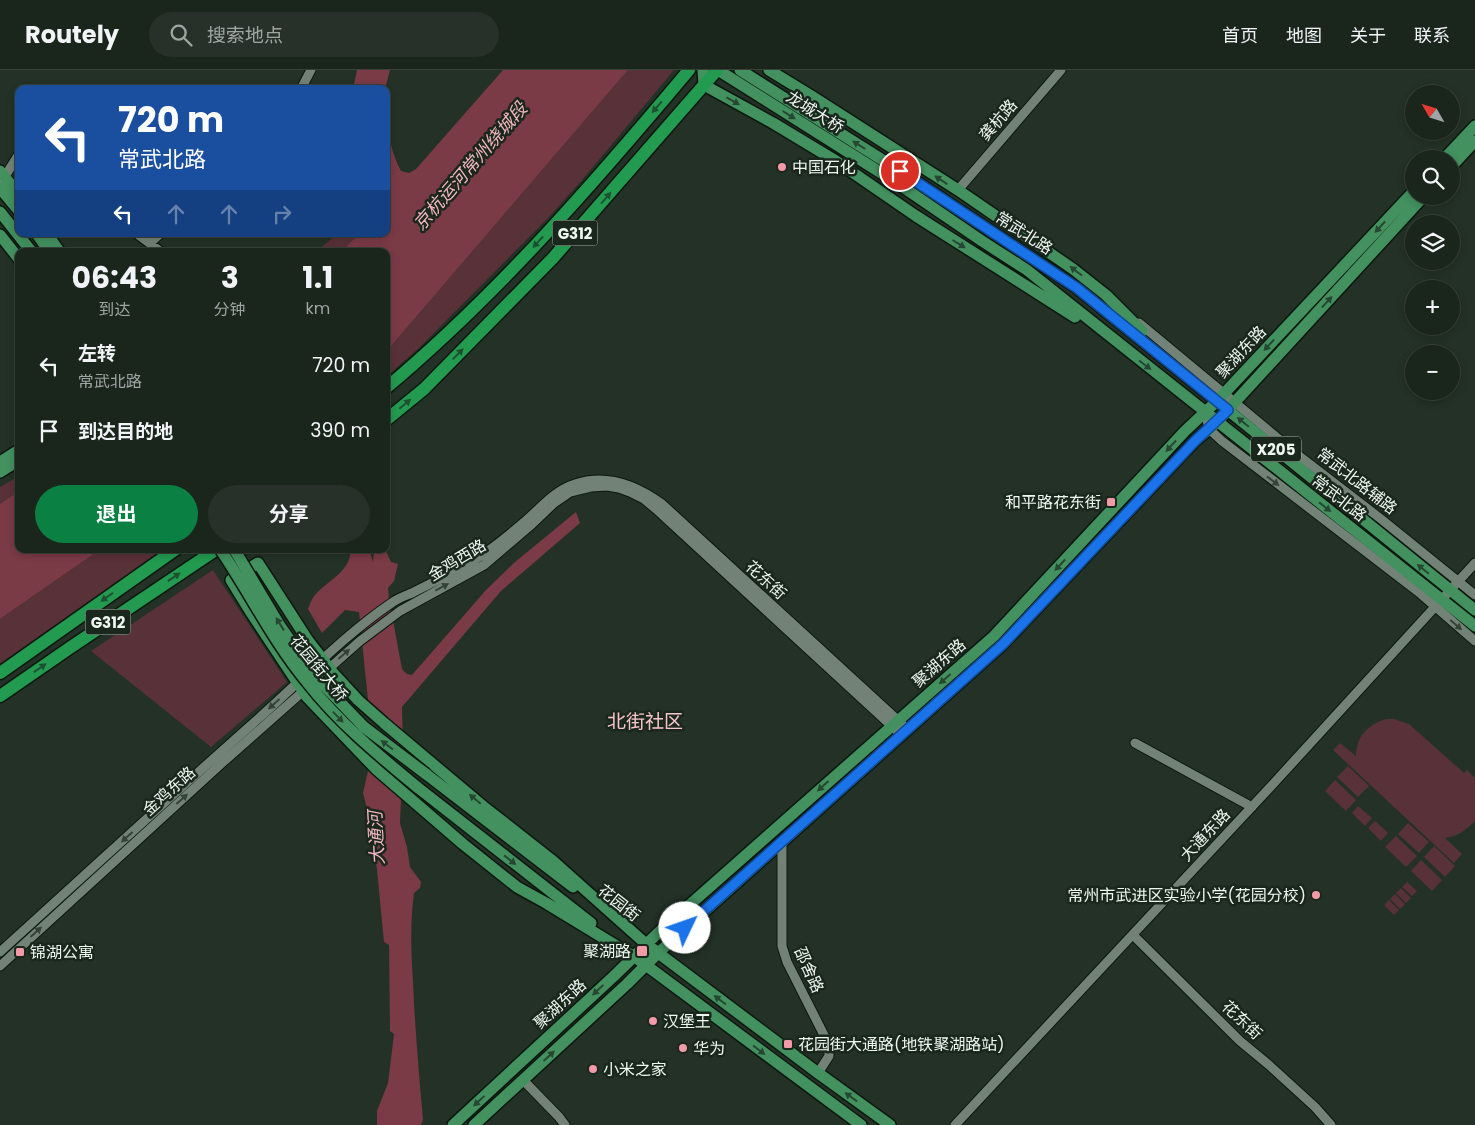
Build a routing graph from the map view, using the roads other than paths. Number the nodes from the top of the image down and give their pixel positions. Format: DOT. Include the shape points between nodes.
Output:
graph roads {
  1 [pos="311,70"];
  2 [pos="689,70"];
  3 [pos="703,70"];
  4 [pos="718,70"];
  5 [pos="740,70"];
  6 [pos="769,70"];
  7 [pos="1061,70"];
  8 [pos="303,85"];
  9 [pos="704,85"];
  10 [pos="1475,126"];
  11 [pos="1475,141"];
  12 [pos="1452,150"];
  13 [pos="1460,157"];
  14 [pos="15,159"];
  15 [pos="897,176"];
  16 [pos="2,177"];
  17 [pos="0,188"];
  18 [pos="958,190"];
  19 [pos="15,192"];
  20 [pos="1405,202"];
  21 [pos="1416,205"];
  22 [pos="15,206"];
  23 [pos="0,212"];
  24 [pos="15,231"];
  25 [pos="0,235"];
  26 [pos="20,237"];
  27 [pos="39,237"];
  28 [pos="49,237"];
  29 [pos="141,237"];
  30 [pos="157,237"];
  31 [pos="150,243"];
  32 [pos="29,248"];
  33 [pos="47,248"];
  34 [pos="57,248"];
  35 [pos="156,248"];
  36 [pos="15,254"];
  37 [pos="1077,288"];
  38 [pos="1106,295"];
  39 [pos="1120,346"];
  40 [pos="1187,377"];
  41 [pos="390,385"];
  42 [pos="1221,397"];
  43 [pos="1231,406"];
  44 [pos="1205,411"];
  45 [pos="390,417"];
  46 [pos="1213,425"];
  47 [pos="15,453"];
  48 [pos="0,462"];
  49 [pos="15,463"];
  50 [pos="0,472"];
  51 [pos="591,484"];
  52 [pos="170,553"];
  53 [pos="213,553"];
  54 [pos="222,553"];
  55 [pos="236,553"];
  56 [pos="1475,563"];
  57 [pos="1454,586"];
  58 [pos="1475,595"];
  59 [pos="1438,603"];
  60 [pos="1475,610"];
  61 [pos="1475,626"];
  62 [pos="357,630"];
  63 [pos="360,641"];
  64 [pos="1475,641"];
  65 [pos="326,664"];
  66 [pos="0,673"];
  67 [pos="300,687"];
  68 [pos="0,696"];
  69 [pos="894,723"];
  70 [pos="904,732"];
  71 [pos="1135,743"];
  72 [pos="426,774"];
  73 [pos="417,787"];
  74 [pos="1252,807"];
  75 [pos="782,841"];
  76 [pos="1133,935"];
  77 [pos="646,944"];
  78 [pos="0,952"];
  79 [pos="658,952"];
  80 [pos="633,956"];
  81 [pos="645,965"];
  82 [pos="0,966"];
  83 [pos="818,1073"];
  84 [pos="523,1080"];
  85 [pos="452,1125"];
  86 [pos="474,1125"];
  87 [pos="565,1125"];
  88 [pos="861,1125"];
  89 [pos="890,1125"];
  90 [pos="955,1125"];
  91 [pos="1331,1125"];
  1 -- 8 [label="street"];
  2 -- 41 [label="highway, G312, one-way" via="538,243 422,358"];
  3 -- 9 [label="main road"];
  4 -- 9 [label="highway, G312"];
  4 -- 15 [label="main road, 龙城大桥, one-way"];
  15 -- 5 [label="main road, 龙城大桥, one-way"];
  18 -- 6 [label="main road, one-way"];
  7 -- 18 [label="street, 龚杭路"];
  9 -- 39 [label="main road, one-way" via="836,161"];
  45 -- 9 [label="highway, G312, one-way" via="424,389 553,258"];
  10 -- 12 [label="main road"];
  11 -- 13 [label="main road"];
  14 -- 16 [label="street"];
  15 -- 37 [label="main road, 常武北路 / X205"];
  15 -- 39 [label="main road, 常武北路 / X205" via="982,241 1027,270"];
  16 -- 19 [label="main road"];
  17 -- 22 [label="main road"];
  38 -- 18 [label="main road, one-way"];
  20 -- 42 [label="main road, 聚湖东路, one-way"];
  43 -- 21 [label="main road, 聚湖东路, one-way"];
  23 -- 24 [label="main road"];
  25 -- 36 [label="main road"];
  26 -- 32 [label="main road"];
  27 -- 33 [label="main road"];
  28 -- 34 [label="main road"];
  29 -- 31 [label="street"];
  30 -- 31 [label="street"];
  31 -- 35 [label="street"];
  37 -- 38 [label="street"];
  37 -- 40 [label="main road, 常武北路 / X205"];
  38 -- 40 [label="main road"];
  38 -- 42 [label="street"];
  39 -- 44 [label="main road, 常武北路 / X205, one-way"];
  40 -- 42 [label="main road, 常武北路 / X205"];
  42 -- 43 [label="main road, 常武北路 / X205"];
  42 -- 44 [label="main road, 聚湖东路"];
  43 -- 46 [label="main road, 聚湖东路"];
  57 -- 43 [label="main road, 常武北路 / X205, one-way"];
  44 -- 46 [label="main road, 常武北路 / X205"];
  44 -- 69 [label="main road, 聚湖东路, one-way" via="994,636"];
  46 -- 59 [label="main road, 常武北路 / X205, one-way"];
  46 -- 70 [label="main road, 聚湖东路" via="1003,644"];
  47 -- 48 [label="main road"];
  49 -- 50 [label="main road"];
  51 -- 62 [label="street, 金鸡西路" via="576,484 562,490 475,560 395,601"];
  63 -- 51 [label="street, 金鸡西路, one-way" via="400,611 484,565 554,502"];
  51 -- 69 [label="street, 花东街" via="602,480 620,482 635,487 662,504"];
  52 -- 66 [label="highway, G312, one-way"];
  68 -- 53 [label="highway, G312, one-way"];
  54 -- 73 [label="main road, 花园街大桥, one-way, bridge" via="307,682 360,740"];
  72 -- 55 [label="main road, 花园街大桥, one-way, bridge" via="364,727 314,675"];
  56 -- 57 [label="street, 大通东路"];
  57 -- 58 [label="street"];
  57 -- 59 [label="street, 大通东路"];
  57 -- 60 [label="main road, 常武北路 / X205"];
  59 -- 61 [label="main road, 常武北路 / X205"];
  59 -- 64 [label="street, one-way"];
  59 -- 74 [label="street, 大通东路"];
  62 -- 65 [label="street, 金鸡东路"];
  65 -- 63 [label="street, 金鸡东路, one-way"];
  65 -- 67 [label="street, 金鸡东路"];
  65 -- 67 [label="main road" via="258,563 231,580"];
  77 -- 65 [label="main road, one-way" via="565,871 406,742 358,700"];
  67 -- 78 [label="street, 金鸡东路, one-way"];
  67 -- 80 [label="main road" via="367,761 517,887"];
  82 -- 67 [label="street, 金鸡东路, one-way"];
  69 -- 70 [label="street, 花东街"];
  69 -- 77 [label="main road, 聚湖东路, one-way"];
  70 -- 75 [label="main road, 聚湖东路"];
  71 -- 74 [label="street"];
  72 -- 77 [label="main road, 花园街"];
  73 -- 80 [label="main road, 花园街, one-way"];
  74 -- 76 [label="street, 大通东路"];
  75 -- 79 [label="main road, 聚湖东路"];
  75 -- 83 [label="street, 邵舍路" via="782,946 829,1045 828,1056"];
  76 -- 90 [label="street, 大通东路"];
  76 -- 91 [label="street, 花东街"];
  77 -- 79 [label="main road, 花园街"];
  77 -- 80 [label="main road, 聚湖东路"];
  79 -- 81 [label="main road, 聚湖东路"];
  83 -- 79 [label="main road, 花园街, one-way"];
  80 -- 81 [label="main road, 花园街"];
  80 -- 85 [label="main road, 聚湖东路, one-way"];
  84 -- 81 [label="main road, 聚湖东路, one-way"];
  81 -- 88 [label="main road, 花园街, one-way"];
  89 -- 83 [label="main road, 花园街, one-way"];
  84 -- 86 [label="main road, 聚湖东路"];
  84 -- 87 [label="street"];
}
